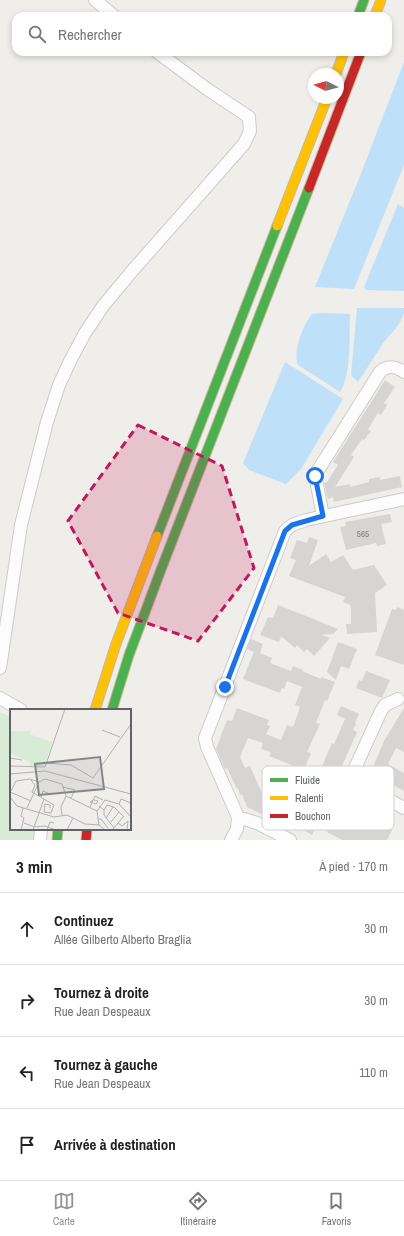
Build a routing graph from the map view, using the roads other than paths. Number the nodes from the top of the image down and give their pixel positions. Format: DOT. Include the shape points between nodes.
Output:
graph roads {
  1 [pos="96,0"];
  2 [pos="364,0"];
  3 [pos="381,0"];
  4 [pos="110,12"];
  5 [pos="360,12"];
  6 [pos="376,12"];
  7 [pos="162,56"];
  8 [pos="343,56"];
  9 [pos="359,56"];
  10 [pos="338,68"];
  11 [pos="324,104"];
  12 [pos="404,372"];
  13 [pos="182,474"];
  14 [pos="404,499"];
  15 [pos="323,516"];
  16 [pos="134,570"];
  17 [pos="0,668"];
  18 [pos="2,697"];
  19 [pos="398,699"];
  20 [pos="20,709"];
  21 [pos="95,709"];
  22 [pos="112,709"];
  23 [pos="356,766"];
  24 [pos="394,803"];
  25 [pos="404,808"];
  26 [pos="238,817"];
  27 [pos="262,826"];
  28 [pos="41,830"];
  29 [pos="58,830"];
  30 [pos="87,830"];
  31 [pos="269,830"];
  32 [pos="40,840"];
  33 [pos="57,840"];
  34 [pos="86,840"];
  35 [pos="231,840"];
  36 [pos="290,840"];
  1 -- 4 [label="street"];
  2 -- 5 [label="highway"];
  3 -- 6 [label="highway"];
  7 -- 17 [label="street" via="249,117 250,132 244,144 103,306 70,361 59,385 21,525"];
  8 -- 10 [label="highway"];
  9 -- 22 [label="highway" via="155,586"];
  11 -- 13 [label="highway"];
  12 -- 15 [label="street" via="396,367 389,367 380,372 315,476"];
  13 -- 16 [label="highway" via="160,510"];
  13 -- 21 [label="highway" via="121,631"];
  14 -- 15 [label="street"];
  15 -- 26 [label="street" via="292,525 285,531 205,738"];
  18 -- 20 [label="street"];
  19 -- 23 [label="street" via="385,705 381,711"];
  24 -- 25 [label="street"];
  26 -- 27 [label="street"];
  26 -- 35 [label="street" via="237,829"];
  28 -- 32 [label="street"];
  29 -- 33 [label="highway"];
  30 -- 34 [label="highway"];
  31 -- 36 [label="street"];
}
